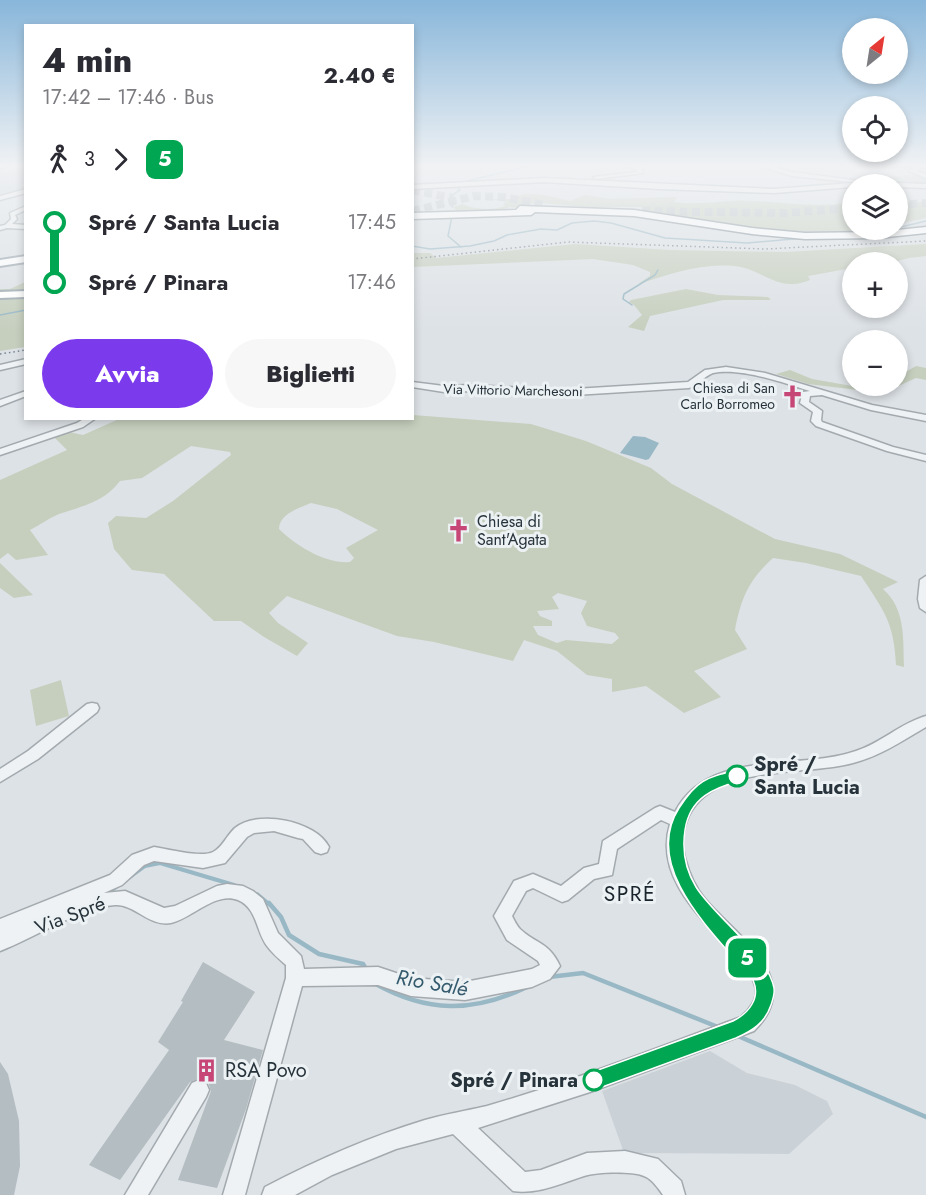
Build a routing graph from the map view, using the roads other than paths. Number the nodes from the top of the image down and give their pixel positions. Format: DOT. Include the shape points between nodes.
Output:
graph roads {
  1 [pos="13,220"];
  2 [pos="679,220"];
  3 [pos="7,226"];
  4 [pos="24,226"];
  5 [pos="0,228"];
  6 [pos="926,230"];
  7 [pos="24,259"];
  8 [pos="0,263"];
  9 [pos="24,294"];
  10 [pos="0,296"];
  11 [pos="24,362"];
  12 [pos="0,368"];
  13 [pos="414,384"];
  14 [pos="24,394"];
  15 [pos="829,394"];
  16 [pos="0,403"];
  17 [pos="926,418"];
  18 [pos="88,420"];
  19 [pos="0,452"];
  20 [pos="926,458"];
  21 [pos="926,580"];
  22 [pos="926,608"];
  23 [pos="92,708"];
  24 [pos="926,721"];
  25 [pos="0,776"];
  26 [pos="679,821"];
  27 [pos="321,847"];
  28 [pos="0,927"];
  29 [pos="0,943"];
  30 [pos="295,978"];
  31 [pos="199,1090"];
  32 [pos="458,1124"];
  33 [pos="136,1195"];
  34 [pos="234,1195"];
  35 [pos="273,1195"];
  36 [pos="674,1195"];
  1 -- 3 [label="street"];
  2 -- 6 [label="highway" via="770,233 834,236"];
  3 -- 4 [label="street"];
  3 -- 5 [label="street"];
  7 -- 8 [label="main road"];
  9 -- 10 [label="main road"];
  11 -- 12 [label="street"];
  13 -- 15 [label="street, Via Vittorio Marchesoni" via="558,393 689,385 706,373 720,370 773,378"];
  14 -- 16 [label="street"];
  15 -- 17 [label="street, Via Vittorio Marchesoni"];
  15 -- 20 [label="street" via="806,394 804,403 819,411 819,424"];
  18 -- 19 [label="street"];
  21 -- 22 [label="street"];
  23 -- 25 [label="street"];
  24 -- 26 [label="street" via="856,757 701,783"];
  26 -- 30 [label="street" via="660,812 651,817 609,846 606,870 590,873 562,896 533,881 520,886 503,916 513,934 544,956 550,966 532,978 465,991 411,987 378,976"];
  26 -- 32 [label="street" via="675,847 680,869 690,892 760,975 765,987 760,1009 747,1024 736,1029"];
  27 -- 28 [label="street" via="308,834 298,831 274,825 253,827 241,831 219,858 203,861 154,854 138,860 116,880"];
  29 -- 30 [label="street, Via Spré" via="69,912 110,899 125,898 160,917 229,890 247,896 260,907 273,939 295,962"];
  30 -- 34 [label="street"];
  31 -- 33 [label="street"];
  32 -- 35 [label="street" via="428,1129 363,1151"];
  32 -- 36 [label="street" via="521,1183 541,1181 587,1164 625,1162 651,1166"];
}
